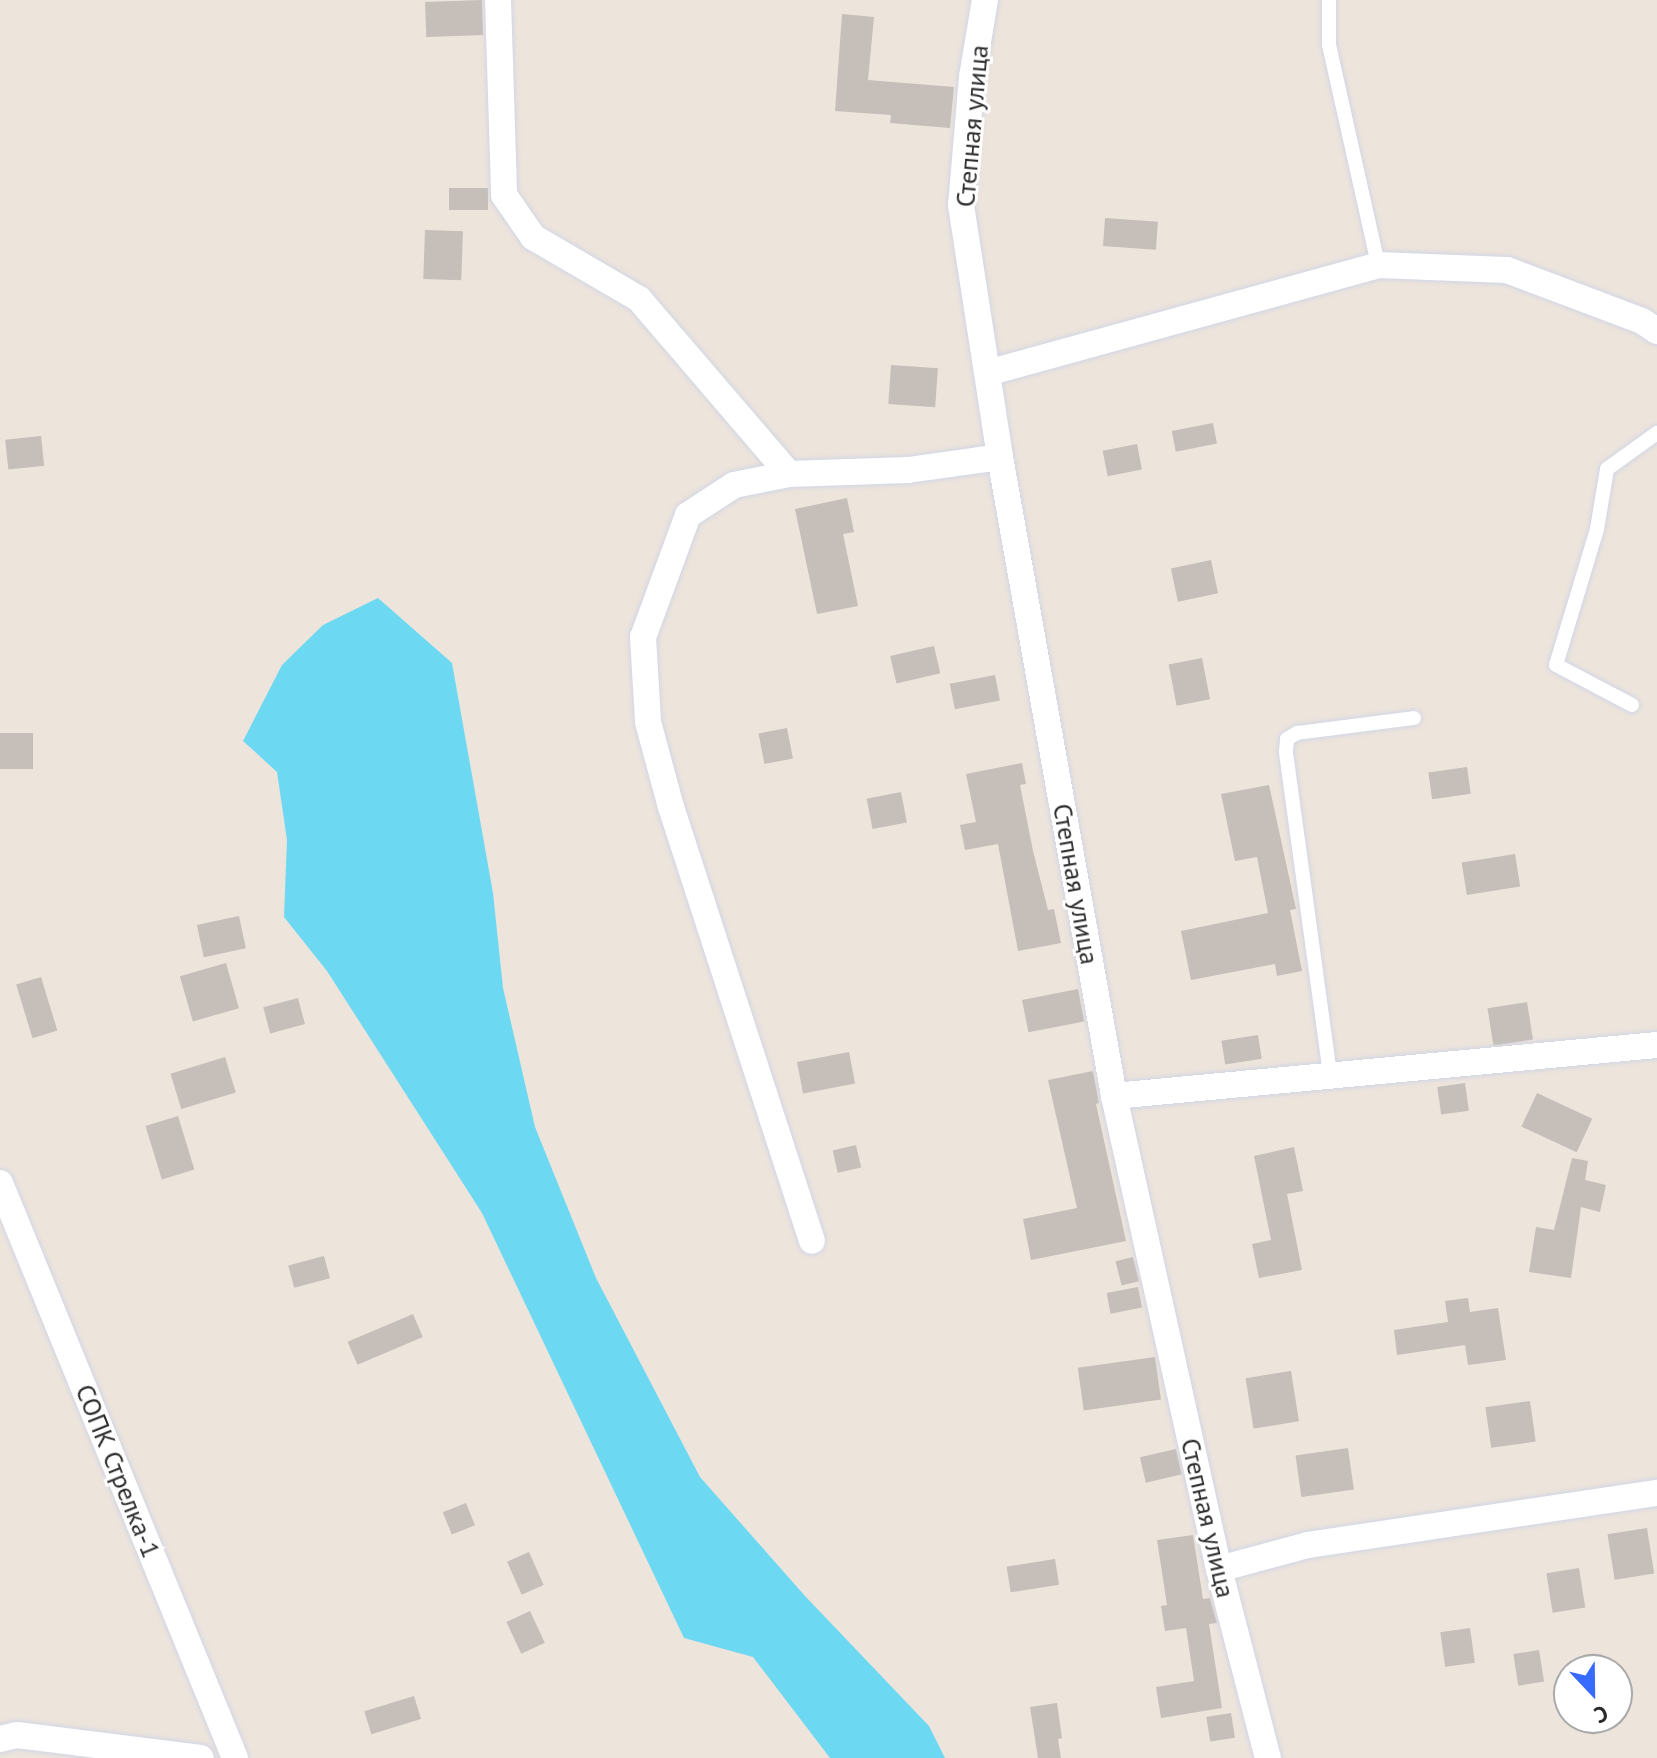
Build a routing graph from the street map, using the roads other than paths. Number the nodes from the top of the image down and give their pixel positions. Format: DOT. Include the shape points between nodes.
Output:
graph roads {
  1 [pos="498,0"];
  2 [pos="985,0"];
  3 [pos="1329,0"];
  4 [pos="1378,265"];
  5 [pos="1657,331"];
  6 [pos="987,373"];
  7 [pos="1657,433"];
  8 [pos="1000,457"];
  9 [pos="789,474"];
  10 [pos="1632,705"];
  11 [pos="1414,718"];
  12 [pos="1657,1045"];
  13 [pos="1330,1074"];
  14 [pos="1114,1096"];
  15 [pos="0,1183"];
  16 [pos="812,1241"];
  17 [pos="1657,1493"];
  18 [pos="1219,1569"];
  19 [pos="0,1739"];
  20 [pos="201,1758"];
  21 [pos="235,1758"];
  22 [pos="1268,1758"];
  1 -- 9 [label="street" via="504,195 533,237 639,299"];
  2 -- 6 [label="street, Степная улица" via="961,205"];
  3 -- 4 [label="lane" via="1329,45"];
  4 -- 5 [label="street" via="1507,270"];
  4 -- 6 [label="street"];
  6 -- 8 [label="street, Степная улица"];
  7 -- 10 [label="lane" via="1607,469 1597,529 1556,665"];
  8 -- 9 [label="street" via="908,470"];
  8 -- 14 [label="street, Степная улица"];
  9 -- 16 [label="street" via="734,485 688,515 643,637 648,722 671,807"];
  11 -- 13 [label="lane" via="1297,733 1287,739"];
  12 -- 13 [label="street"];
  13 -- 14 [label="street"];
  14 -- 18 [label="street, Степная улица"];
  15 -- 21 [label="street, СОПК Стрелка-1"];
  17 -- 18 [label="street" via="1308,1545"];
  18 -- 22 [label="street, Степная улица"];
  19 -- 20 [label="street" via="17,1735"];
}
